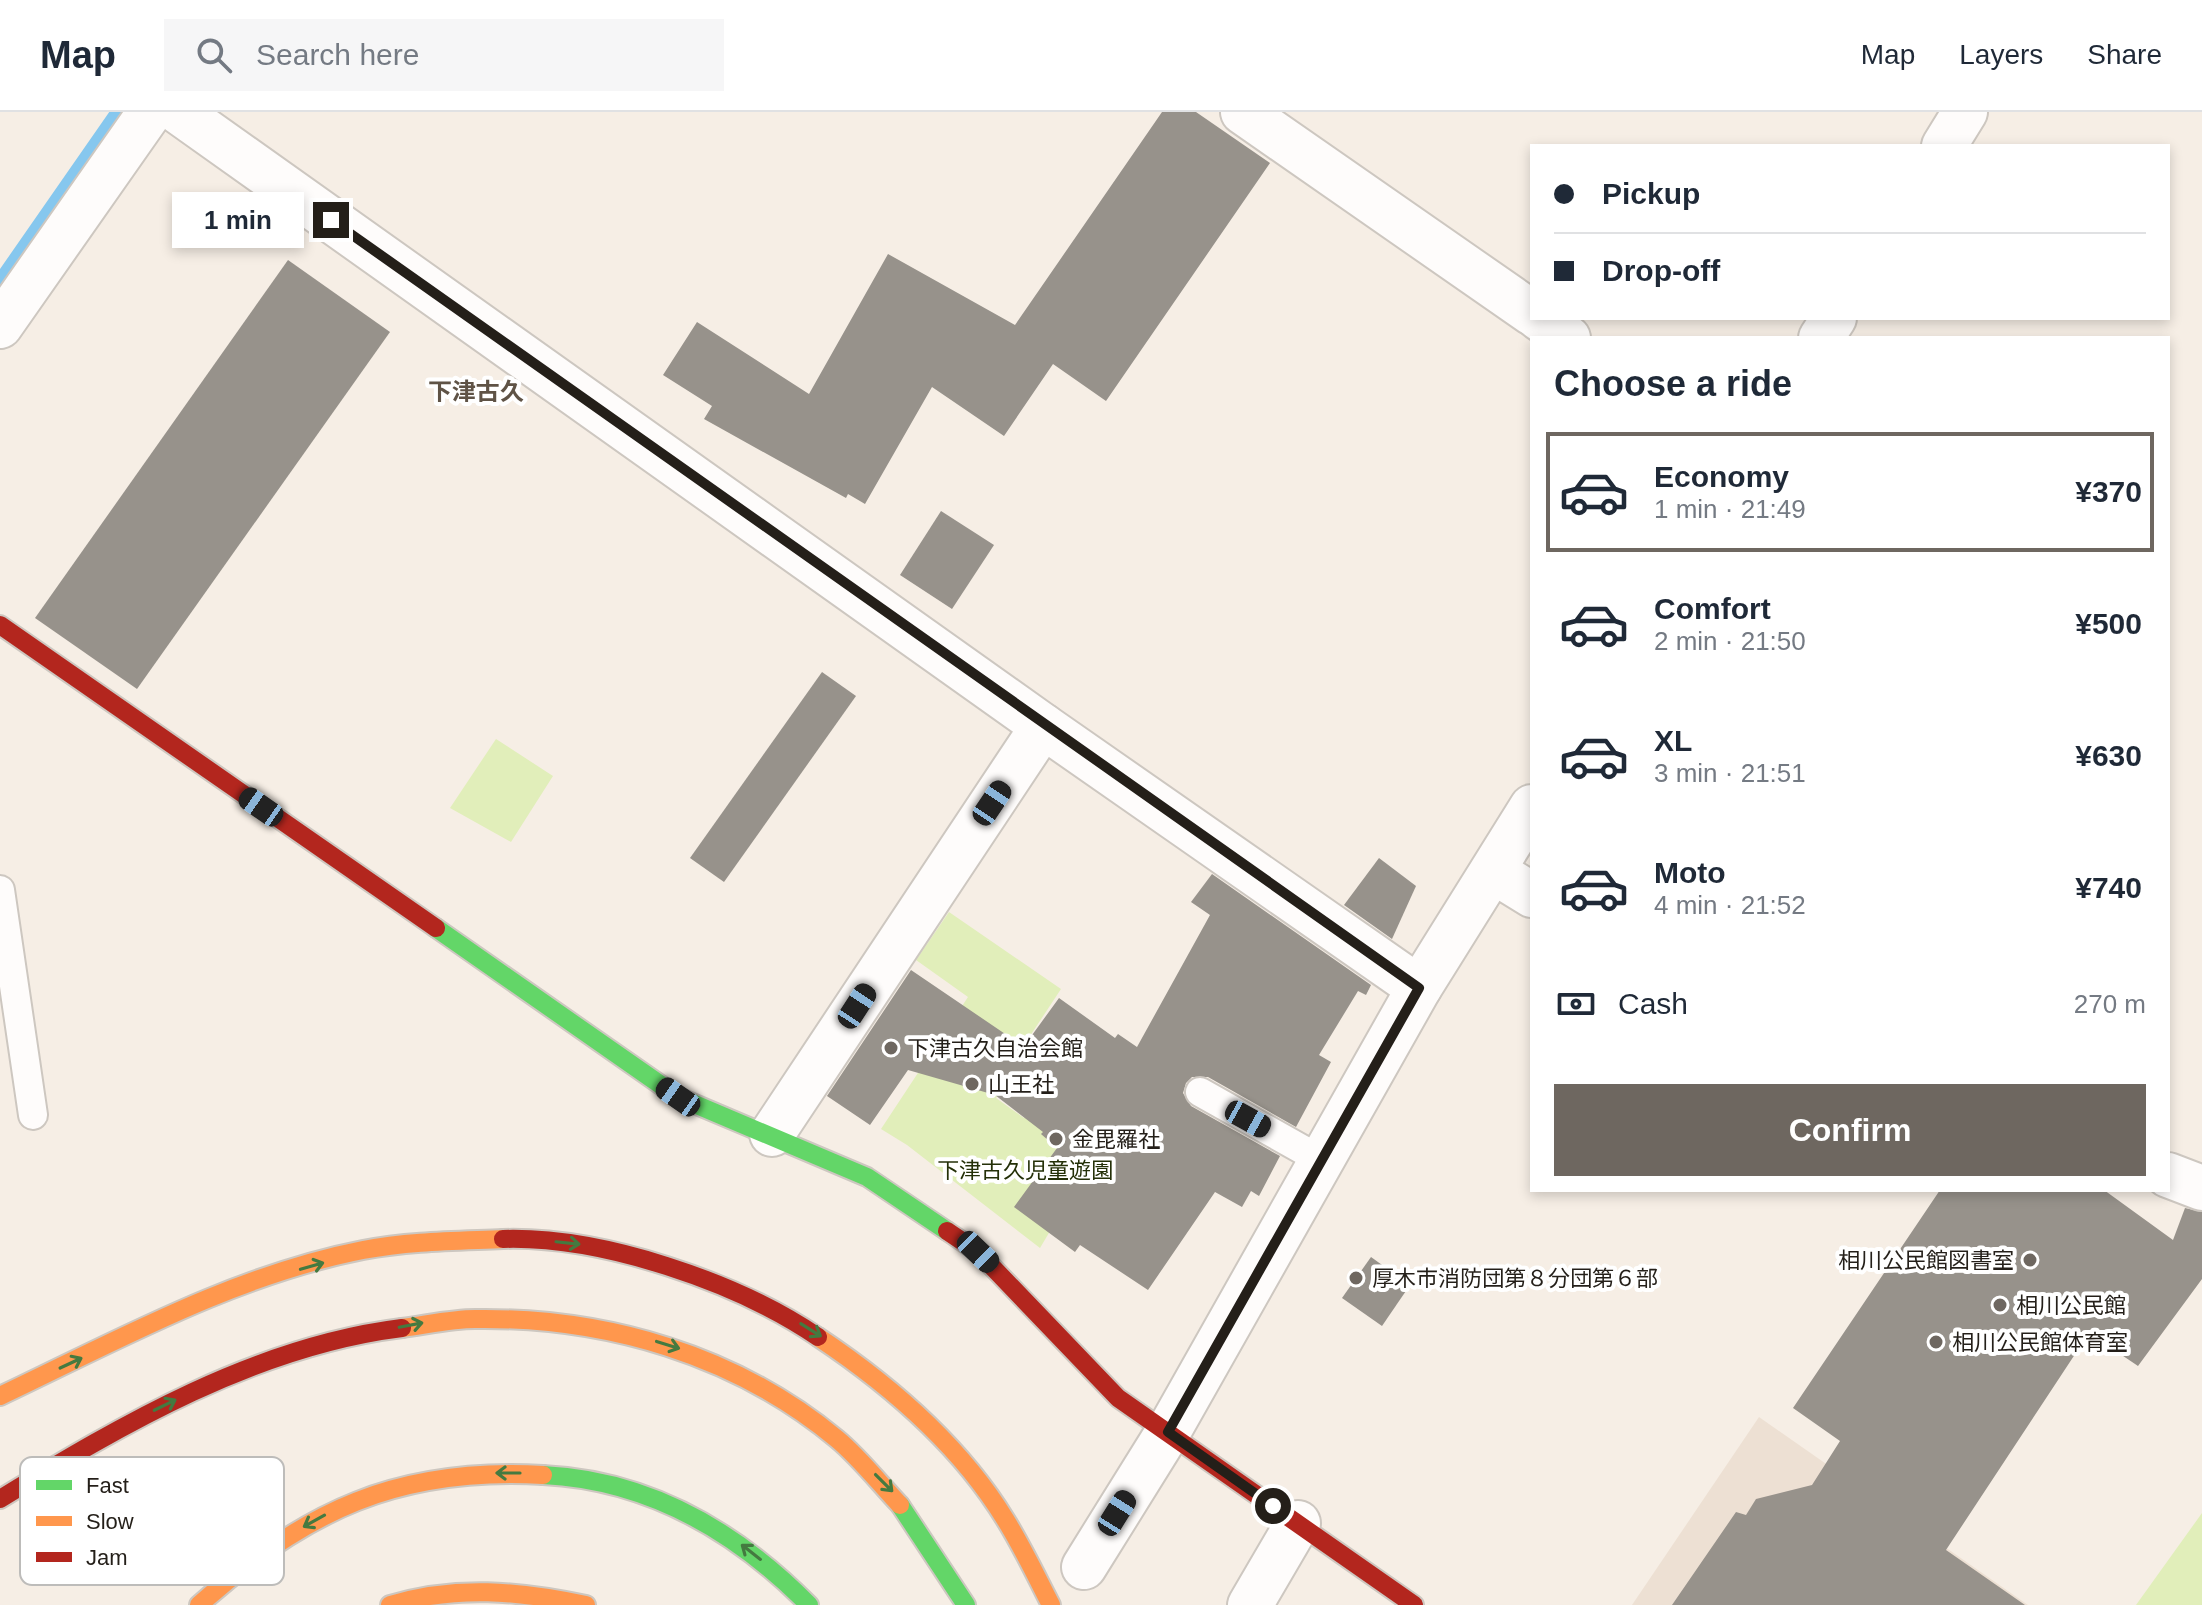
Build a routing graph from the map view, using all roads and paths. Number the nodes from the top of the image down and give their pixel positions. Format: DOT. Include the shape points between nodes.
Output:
graph roads {
  1 [pos="150,112"];
  2 [pos="179,112"];
  3 [pos="1243,112"];
  4 [pos="1965,112"];
  5 [pos="1945,144"];
  6 [pos="1530,312"];
  7 [pos="1542,320"];
  8 [pos="0,326"];
  9 [pos="1565,336"];
  10 [pos="0,625"];
  11 [pos="1043,726"];
  12 [pos="1530,810"];
  13 [pos="1493,871"];
  14 [pos="0,890"];
  15 [pos="1530,894"];
  16 [pos="1419,988"];
  17 [pos="1200,1092"];
  18 [pos="33,1115"];
  19 [pos="772,1134"];
  20 [pos="1321,1160"];
  21 [pos="2170,1176"];
  22 [pos="2202,1188"];
  23 [pos="0,1396"];
  24 [pos="1168,1432"];
  25 [pos="69,1457"];
  26 [pos="20,1487"];
  27 [pos="0,1499"];
  28 [pos="1298,1523"];
  29 [pos="284,1538"];
  30 [pos="1084,1567"];
  31 [pos="224,1585"];
  32 [pos="392,1604"];
  33 [pos="199,1605"];
  34 [pos="586,1605"];
  35 [pos="809,1605"];
  36 [pos="966,1605"];
  37 [pos="1051,1605"];
  38 [pos="1250,1605"];
  39 [pos="1414,1605"];
  1 -- 8 [label="street"];
  2 -- 11 [label="street"];
  3 -- 6 [label="street"];
  4 -- 5 [label="street"];
  7 -- 9 [label="street"];
  10 -- 19 [label="main road" via="678,1097"];
  11 -- 16 [label="street"];
  11 -- 19 [label="street"];
  12 -- 13 [label="street"];
  13 -- 15 [label="street"];
  13 -- 16 [label="street"];
  14 -- 18 [label="lane"];
  16 -- 20 [label="street"];
  17 -- 20 [label="lane"];
  19 -- 24 [label="main road" via="867,1177 978,1252 1118,1398"];
  20 -- 24 [label="street"];
  21 -- 22 [label="street"];
  23 -- 37 [label="main road, one-way" via="163,1320 260,1281 343,1257 413,1242 494,1237 575,1243 657,1260 737,1289 811,1328 875,1374 992,1499"];
  24 -- 28 [label="main road"];
  24 -- 30 [label="street"];
  25 -- 36 [label="main road, one-way" via="190,1393 270,1360 355,1336 442,1320 519,1317 608,1327 687,1351 760,1383 828,1429 893,1492 948,1569"];
  27 -- 26 [label="main road, one-way"];
  28 -- 38 [label="street"];
  28 -- 39 [label="main road"];
  35 -- 29 [label="main road, one-way" via="747,1548 697,1518 580,1479 514,1472 446,1476 385,1490"];
  31 -- 33 [label="main road, one-way"];
  32 -- 34 [label="main road" via="469,1591 534,1593"];
}
